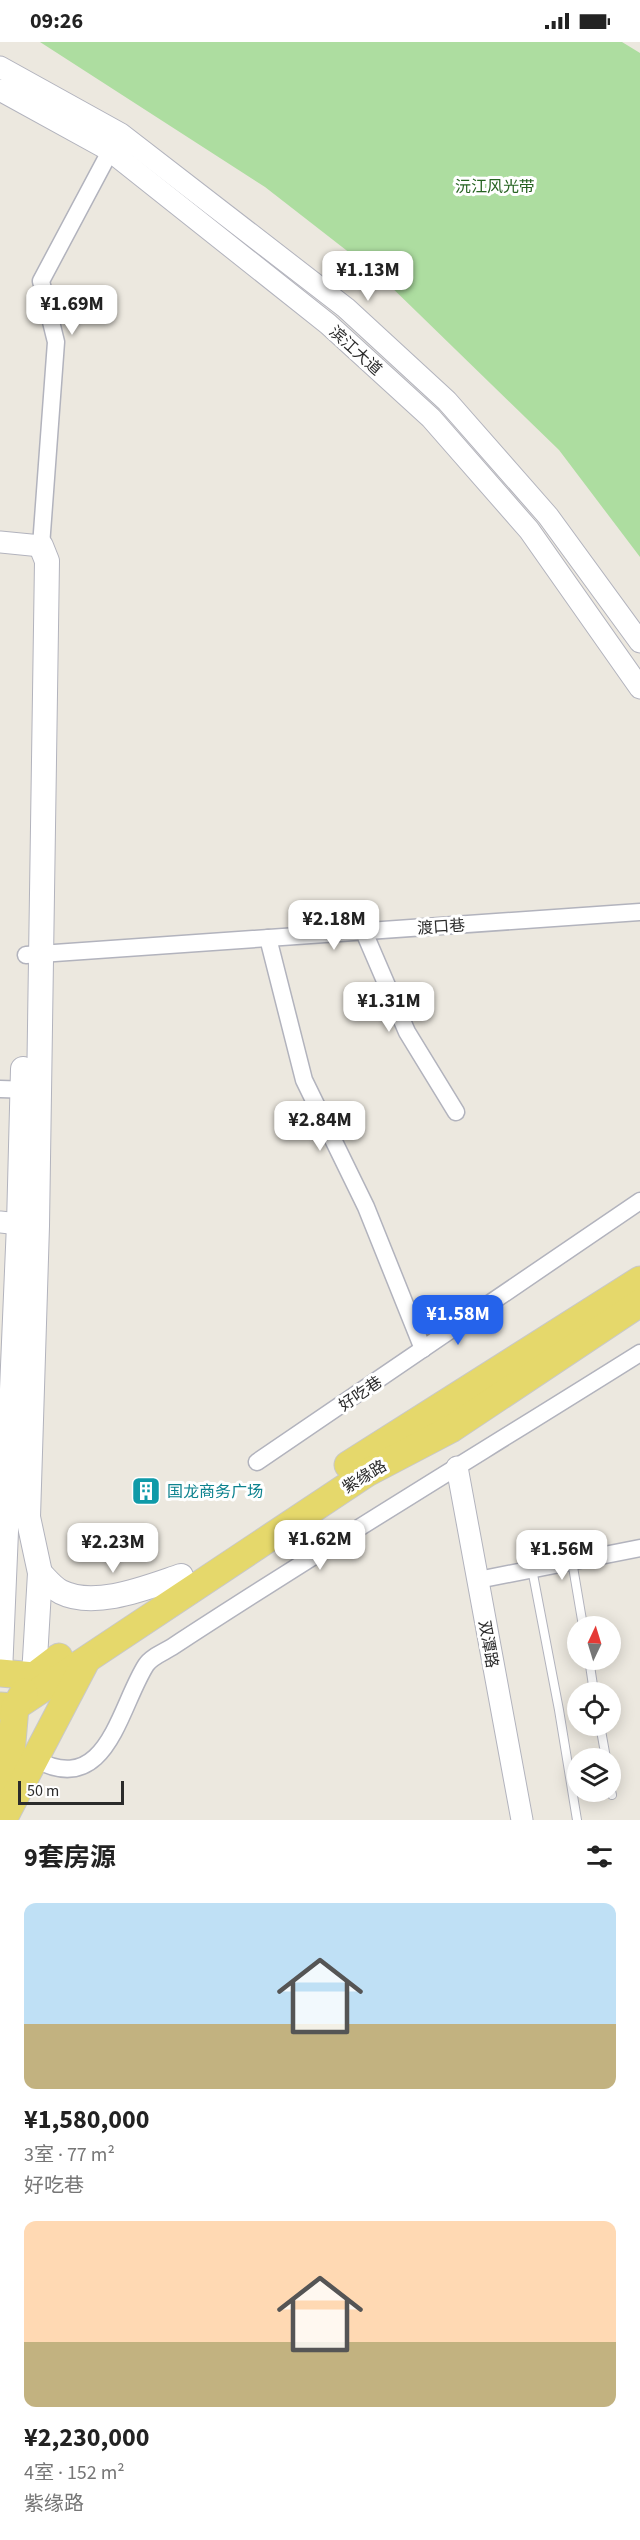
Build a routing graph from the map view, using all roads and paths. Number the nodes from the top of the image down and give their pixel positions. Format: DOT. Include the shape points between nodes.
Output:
graph roads {
  1 [pos="0,67"];
  2 [pos="0,90"];
  3 [pos="115,142"];
  4 [pos="0,542"];
  5 [pos="41,546"];
  6 [pos="640,642"];
  7 [pos="640,688"];
  8 [pos="640,912"];
  9 [pos="364,932"];
  10 [pos="268,938"];
  11 [pos="33,955"];
  12 [pos="20,1090"];
  13 [pos="456,1112"];
  14 [pos="640,1201"];
  15 [pos="9,1223"];
  16 [pos="640,1280"];
  17 [pos="640,1303"];
  18 [pos="423,1349"];
  19 [pos="640,1353"];
  20 [pos="257,1462"];
  21 [pos="457,1467"];
  22 [pos="640,1548"];
  23 [pos="572,1561"];
  24 [pos="532,1569"];
  25 [pos="40,1573"];
  26 [pos="181,1576"];
  27 [pos="478,1580"];
  28 [pos="2,1600"];
  29 [pos="581,1616"];
  30 [pos="88,1658"];
  31 [pos="0,1673"];
  32 [pos="34,1676"];
  33 [pos="8,1706"];
  34 [pos="35,1759"];
  35 [pos="6,1817"];
  36 [pos="522,1820"];
  37 [pos="577,1820"];
  1 -- 3 [label="street, 滨江大道"];
  2 -- 3 [label="street, 滨江大道"];
  3 -- 5 [label="street" via="41,281 56,342"];
  3 -- 6 [label="street, 滨江大道" via="346,308 447,401 548,516"];
  3 -- 7 [label="street, 滨江大道" via="328,324 430,418 529,530"];
  4 -- 5 [label="street"];
  5 -- 11 [label="main road" via="35,560"];
  8 -- 9 [label="street, 渡口巷"];
  9 -- 10 [label="street, 渡口巷"];
  9 -- 13 [label="street" via="407,1032"];
  10 -- 11 [label="street, 渡口巷"];
  10 -- 18 [label="street" via="304,1080 366,1206"];
  11 -- 12 [label="main road"];
  12 -- 15 [label="main road"];
  12 -- 25 [label="main road" via="28,1517"];
  14 -- 18 [label="street, 好吃巷"];
  15 -- 28 [label="main road"];
  16 -- 26 [label="main road, 紫缘路"];
  17 -- 30 [label="main road, 紫缘路" via="451,1429 367,1473"];
  18 -- 20 [label="street, 好吃巷"];
  19 -- 21 [label="street"];
  21 -- 27 [label="street, 双潭路"];
  21 -- 34 [label="street" via="309,1557 147,1663 103,1751 82,1766 52,1768"];
  22 -- 23 [label="street"];
  23 -- 24 [label="street"];
  23 -- 29 [label="lane"];
  24 -- 27 [label="street"];
  24 -- 37 [label="lane"];
  25 -- 26 [label="main road" via="59,1592 75,1597 105,1597"];
  25 -- 32 [label="main road"];
  26 -- 32 [label="main road, 紫缘路"];
  27 -- 36 [label="street, 双潭路"];
  28 -- 31 [label="main road"];
  30 -- 33 [label="main road, 紫缘路"];
  30 -- 34 [label="main road"];
  31 -- 32 [label="main road"];
  32 -- 33 [label="main road"];
  33 -- 35 [label="main road"];
  34 -- 35 [label="main road"];
}
